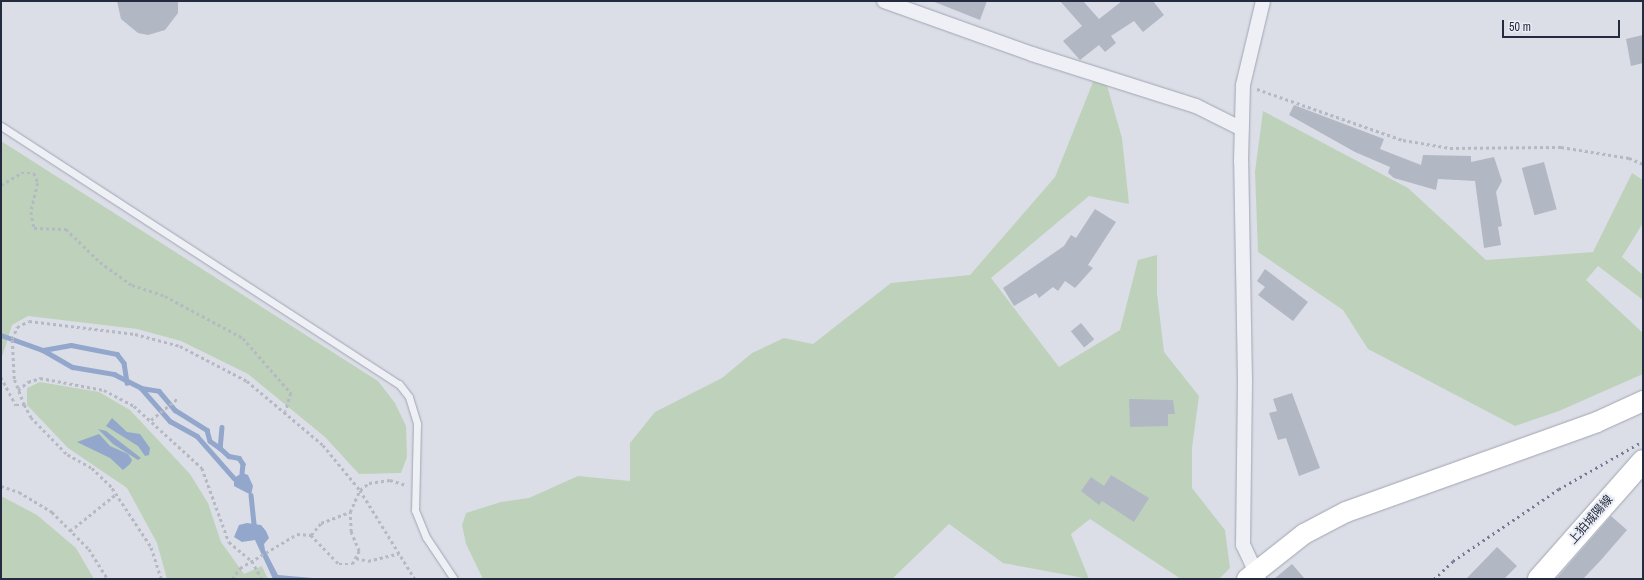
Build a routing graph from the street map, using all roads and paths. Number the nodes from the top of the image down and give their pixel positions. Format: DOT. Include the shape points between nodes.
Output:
graph roads {
  1 [pos="884,1"];
  2 [pos="1263,1"];
  3 [pos="1243,85"];
  4 [pos="1,126"];
  5 [pos="1242,129"];
  6 [pos="1643,164"];
  7 [pos="1,185"];
  8 [pos="1,377"];
  9 [pos="18,390"];
  10 [pos="178,398"];
  11 [pos="1643,401"];
  12 [pos="24,405"];
  13 [pos="286,411"];
  14 [pos="151,420"];
  15 [pos="1643,460"];
  16 [pos="1,486"];
  17 [pos="408,486"];
  18 [pos="360,490"];
  19 [pos="116,494"];
  20 [pos="350,512"];
  21 [pos="70,531"];
  22 [pos="311,535"];
  23 [pos="399,553"];
  24 [pos="356,558"];
  25 [pos="252,561"];
  26 [pos="1254,577"];
  27 [pos="108,579"];
  28 [pos="161,579"];
  29 [pos="232,579"];
  30 [pos="262,579"];
  31 [pos="415,579"];
  32 [pos="454,579"];
  33 [pos="1539,579"];
  1 -- 5 [label="street" via="1032,54 1196,106"];
  2 -- 3 [label="street"];
  3 -- 5 [label="street"];
  3 -- 6 [label="path" via="1321,109 1403,140 1450,148 1561,147 1629,158"];
  4 -- 32 [label="lane" via="399,384 409,397 417,424 415,510 426,537"];
  5 -- 26 [label="street" via="1243,545"];
  7 -- 13 [label="path" via="20,173 34,173 38,183 31,212 34,228 66,230 100,262 132,285 172,299 243,338 291,393"];
  8 -- 12 [label="path" via="16,405"];
  9 -- 12 [label="path"];
  9 -- 13 [label="path" via="12,356 17,327 29,321 51,322 135,334 180,346 246,381"];
  9 -- 14 [label="path" via="28,382 40,378 104,390"];
  10 -- 14 [label="path"];
  11 -- 26 [label="street" via="1597,422 1346,512 1304,534"];
  12 -- 19 [label="path" via="31,418 66,454 92,468"];
  13 -- 18 [label="path" via="323,445"];
  14 -- 25 [label="path" via="202,468 229,542"];
  15 -- 33 [label="main road, 上狛城陽線"];
  16 -- 21 [label="path" via="19,492 52,512"];
  17 -- 18 [label="path" via="390,480 369,484"];
  18 -- 20 [label="path"];
  18 -- 23 [label="path"];
  19 -- 21 [label="path"];
  19 -- 28 [label="path" via="150,546"];
  20 -- 22 [label="path" via="321,523"];
  20 -- 24 [label="path" via="351,532 359,551"];
  21 -- 27 [label="path" via="89,549"];
  22 -- 24 [label="path" via="339,564 352,564"];
  22 -- 25 [label="path" via="297,534"];
  23 -- 24 [label="path" via="368,562"];
  23 -- 31 [label="path"];
  25 -- 29 [label="path"];
  25 -- 30 [label="path"];
}
